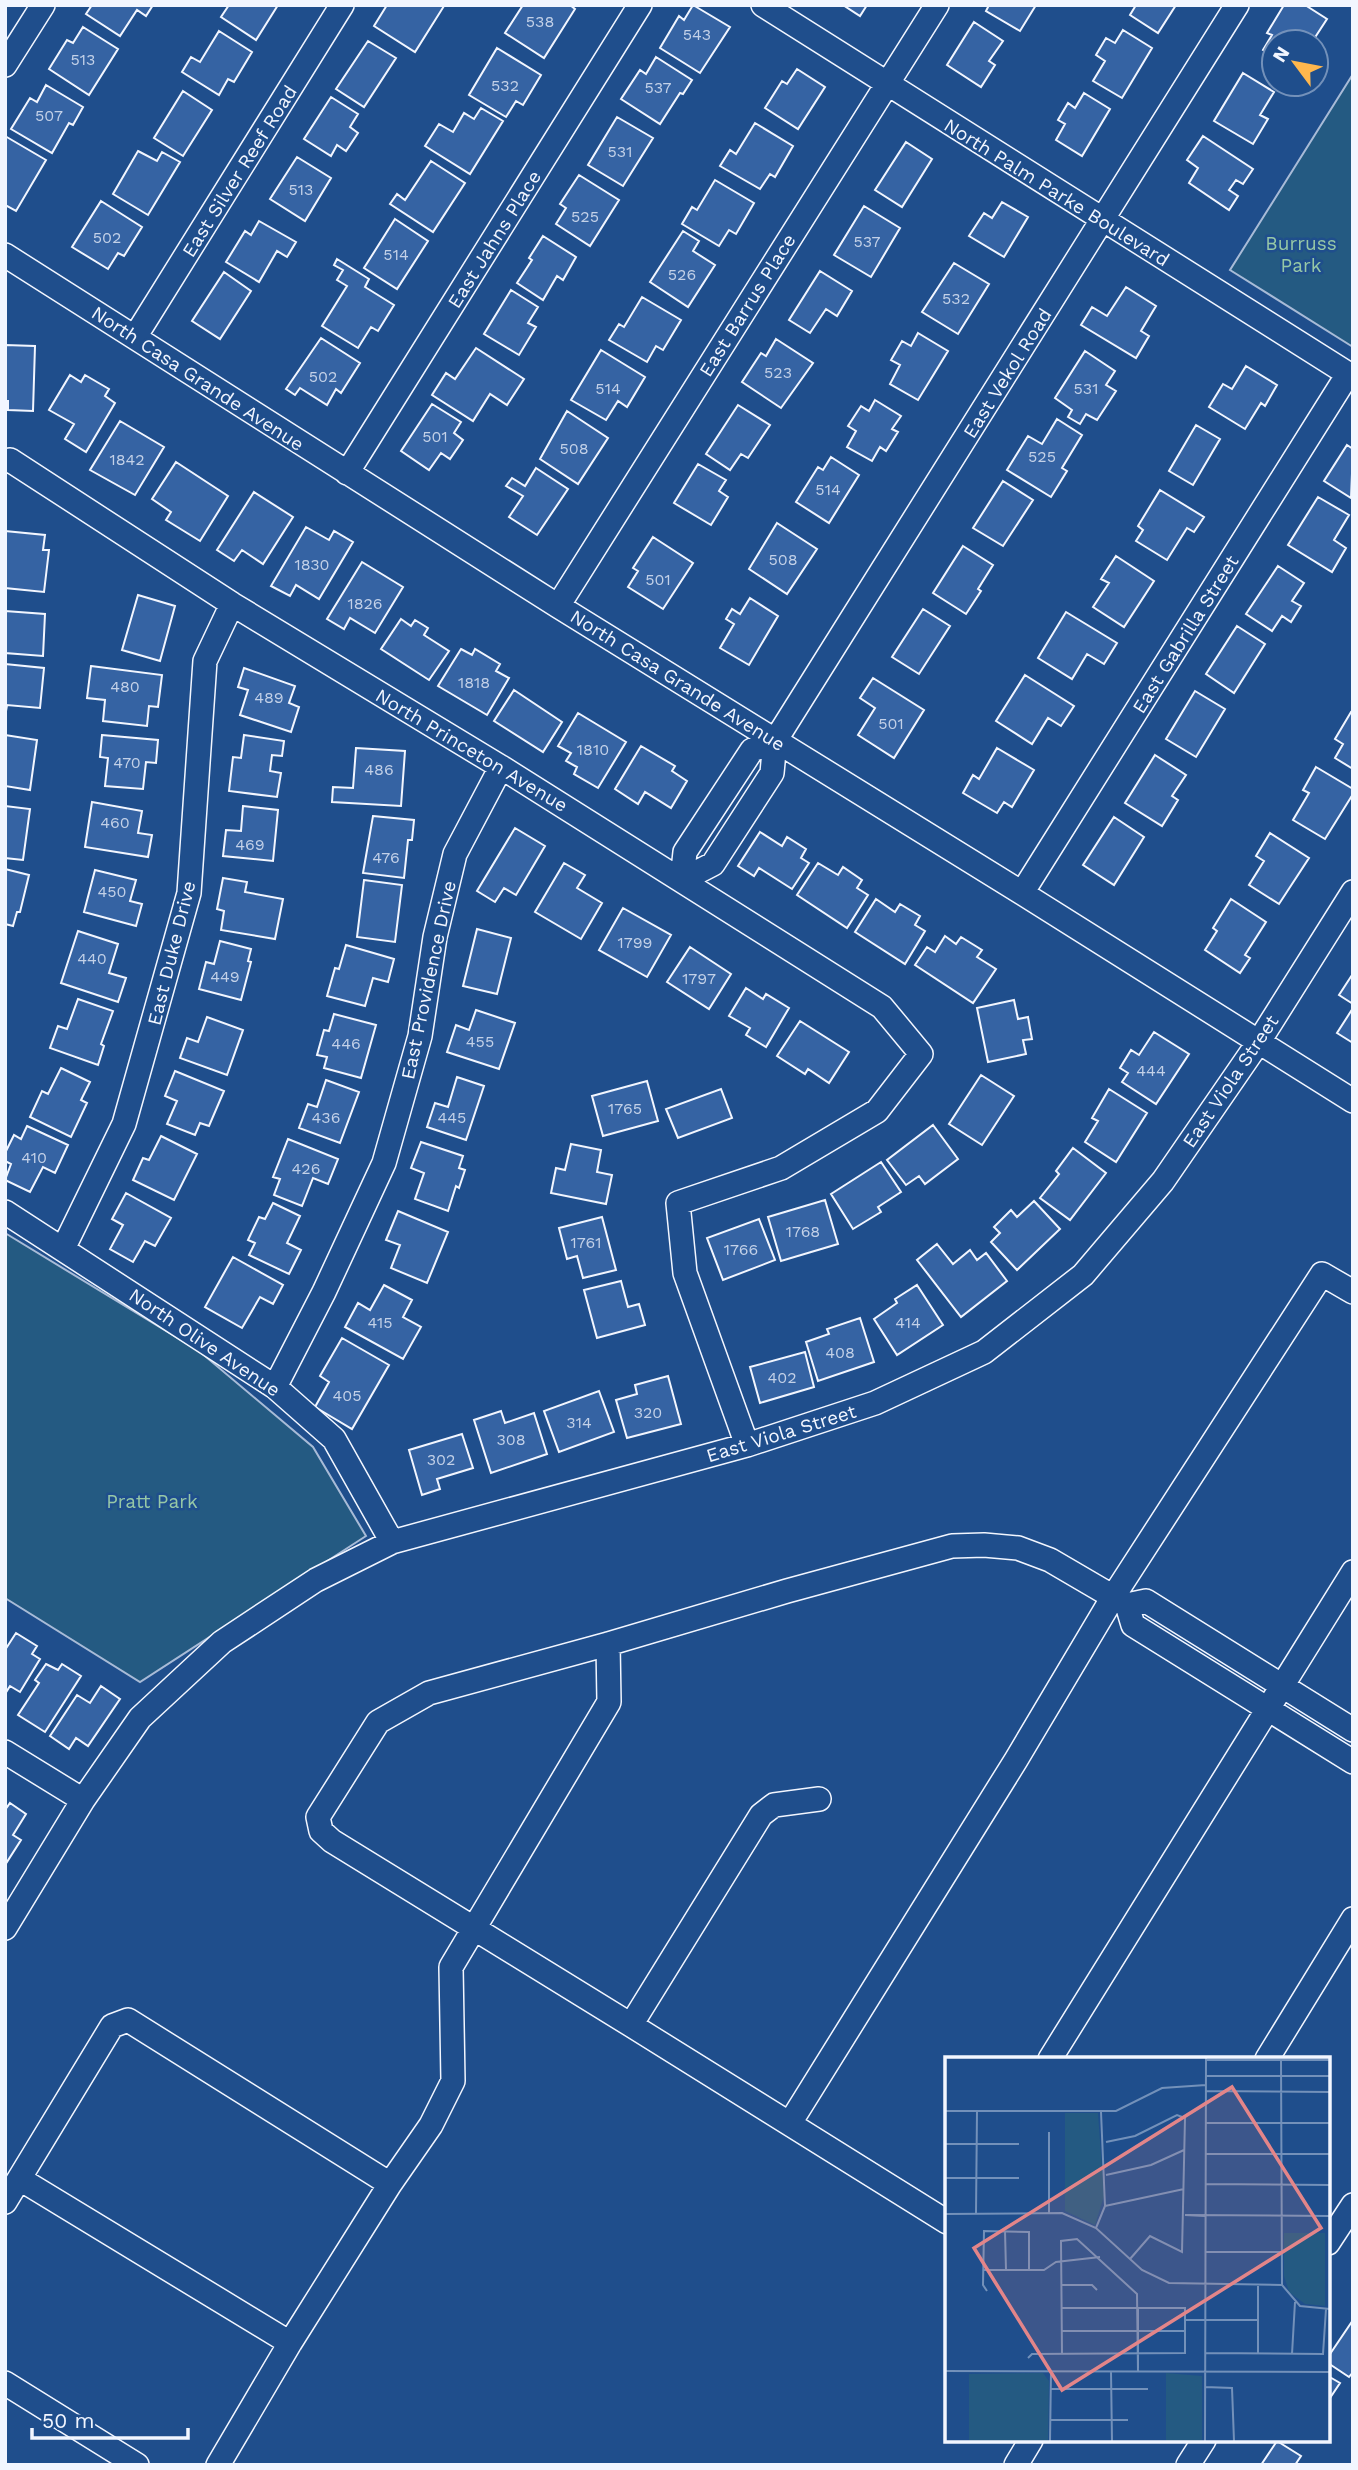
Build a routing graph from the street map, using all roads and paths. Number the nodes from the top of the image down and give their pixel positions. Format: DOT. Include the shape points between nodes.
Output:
graph roads {
  1 [pos="43,5"];
  2 [pos="342,5"];
  3 [pos="640,5"];
  4 [pos="763,5"];
  5 [pos="937,5"];
  6 [pos="1237,5"];
  7 [pos="5,65"];
  8 [pos="886,83"];
  9 [pos="1103,221"];
  10 [pos="5,255"];
  11 [pos="135,337"];
  12 [pos="1350,376"];
  13 [pos="8,460"];
  14 [pos="347,473"];
  15 [pos="232,604"];
  16 [pos="558,606"];
  17 [pos="775,741"];
  18 [pos="500,767"];
  19 [pos="682,880"];
  20 [pos="1353,892"];
  21 [pos="1022,893"];
  22 [pos="1258,1043"];
  23 [pos="1353,1101"];
  24 [pos="5,1212"];
  25 [pos="63,1249"];
  26 [pos="1353,1292"];
  27 [pos="275,1387"];
  28 [pos="747,1445"];
  29 [pos="392,1542"];
  30 [pos="1353,1572"];
  31 [pos="1120,1601"];
  32 [pos="608,1644"];
  33 [pos="1281,1685"];
  34 [pos="1267,1709"];
  35 [pos="1353,1730"];
  36 [pos="5,1752"];
  37 [pos="1353,1762"];
  38 [pos="819,1799"];
  39 [pos="83,1800"];
  40 [pos="1353,1920"];
  41 [pos="5,1927"];
  42 [pos="474,1928"];
  43 [pos="631,2025"];
  44 [pos="1051,2057"];
  45 [pos="1267,2057"];
  46 [pos="790,2123"];
  47 [pos="20,2179"];
  48 [pos="390,2184"];
  49 [pos="5,2202"];
  50 [pos="1353,2204"];
  51 [pos="945,2221"];
  52 [pos="1330,2240"];
  53 [pos="290,2343"];
  54 [pos="5,2384"];
  55 [pos="1030,2442"];
  56 [pos="1203,2442"];
  57 [pos="137,2465"];
  58 [pos="218,2465"];
  59 [pos="1016,2465"];
  60 [pos="1188,2465"];
  1 -- 7 [label="street"];
  2 -- 11 [label="street, East Silver Reef Road"];
  3 -- 14 [label="street, East Jahns Place"];
  4 -- 8 [label="street, North Palm Parke Boulevard"];
  5 -- 8 [label="street, East Barrus Place"];
  6 -- 9 [label="street, East Vekol Road"];
  8 -- 9 [label="street, North Palm Parke Boulevard"];
  8 -- 16 [label="street, East Barrus Place"];
  9 -- 12 [label="street, North Palm Parke Boulevard"];
  9 -- 17 [label="street, East Vekol Road"];
  10 -- 11 [label="street, North Casa Grande Avenue"];
  11 -- 14 [label="street, North Casa Grande Avenue"];
  12 -- 21 [label="street, East Gabrilla Street"];
  13 -- 15 [label="street, North Princeton Avenue"];
  14 -- 16 [label="street, North Casa Grande Avenue"];
  15 -- 18 [label="street, North Princeton Avenue"];
  15 -- 25 [label="street, East Duke Drive" via="205,660 186,905 124,1124"];
  16 -- 17 [label="street, North Casa Grande Avenue"];
  17 -- 19 [label="street, East Vekol Road" via="752,750 685,852"];
  17 -- 21 [label="street, North Casa Grande Avenue"];
  18 -- 19 [label="street, North Princeton Avenue"];
  18 -- 27 [label="street, East Providence Drive" via="455,854 435,937 420,1036 384,1163"];
  19 -- 28 [label="street, North Princeton Avenue" via="881,1007 921,1054 877,1111 781,1168 678,1203 685,1273"];
  20 -- 22 [label="street, East Viola Street"];
  21 -- 22 [label="street, North Casa Grande Avenue"];
  22 -- 23 [label="street, North Casa Grande Avenue"];
  22 -- 28 [label="street, East Viola Street" via="1163,1181 1083,1275 984,1352 875,1403"];
  24 -- 25 [label="street, North Olive Avenue"];
  25 -- 27 [label="street, North Olive Avenue"];
  26 -- 31 [label="street" via="1322,1274"];
  27 -- 29 [label="street, North Olive Avenue" via="334,1439"];
  28 -- 29 [label="street, East Viola Street"];
  29 -- 39 [label="street, East Viola Street" via="316,1580 222,1642 140,1718"];
  30 -- 33 [label="street"];
  31 -- 32 [label="street" via="1050,1560 1018,1548 952,1546"];
  31 -- 33 [label="street" via="1146,1601"];
  31 -- 34 [label="street" via="1133,1625"];
  31 -- 46 [label="street"];
  32 -- 42 [label="street" via="609,1702"];
  32 -- 42 [label="street" via="429,1693 378,1723 318,1816 321,1830 332,1841"];
  33 -- 34 [label="street"];
  33 -- 35 [label="street"];
  34 -- 37 [label="street"];
  34 -- 44 [label="street"];
  36 -- 39 [label="street"];
  38 -- 43 [label="street" via="774,1805 761,1815"];
  39 -- 41 [label="street, East Viola Street"];
  40 -- 45 [label="street"];
  42 -- 43 [label="street"];
  42 -- 48 [label="street" via="451,1967 453,2081 431,2125"];
  43 -- 46 [label="street"];
  46 -- 51 [label="street"];
  47 -- 48 [label="street" via="112,2026 128,2020"];
  47 -- 49 [label="street"];
  47 -- 53 [label="street"];
  48 -- 53 [label="street"];
  50 -- 52 [label="street"];
  53 -- 58 [label="street"];
  54 -- 57 [label="street"];
  55 -- 59 [label="street"];
  56 -- 60 [label="street"];
}
